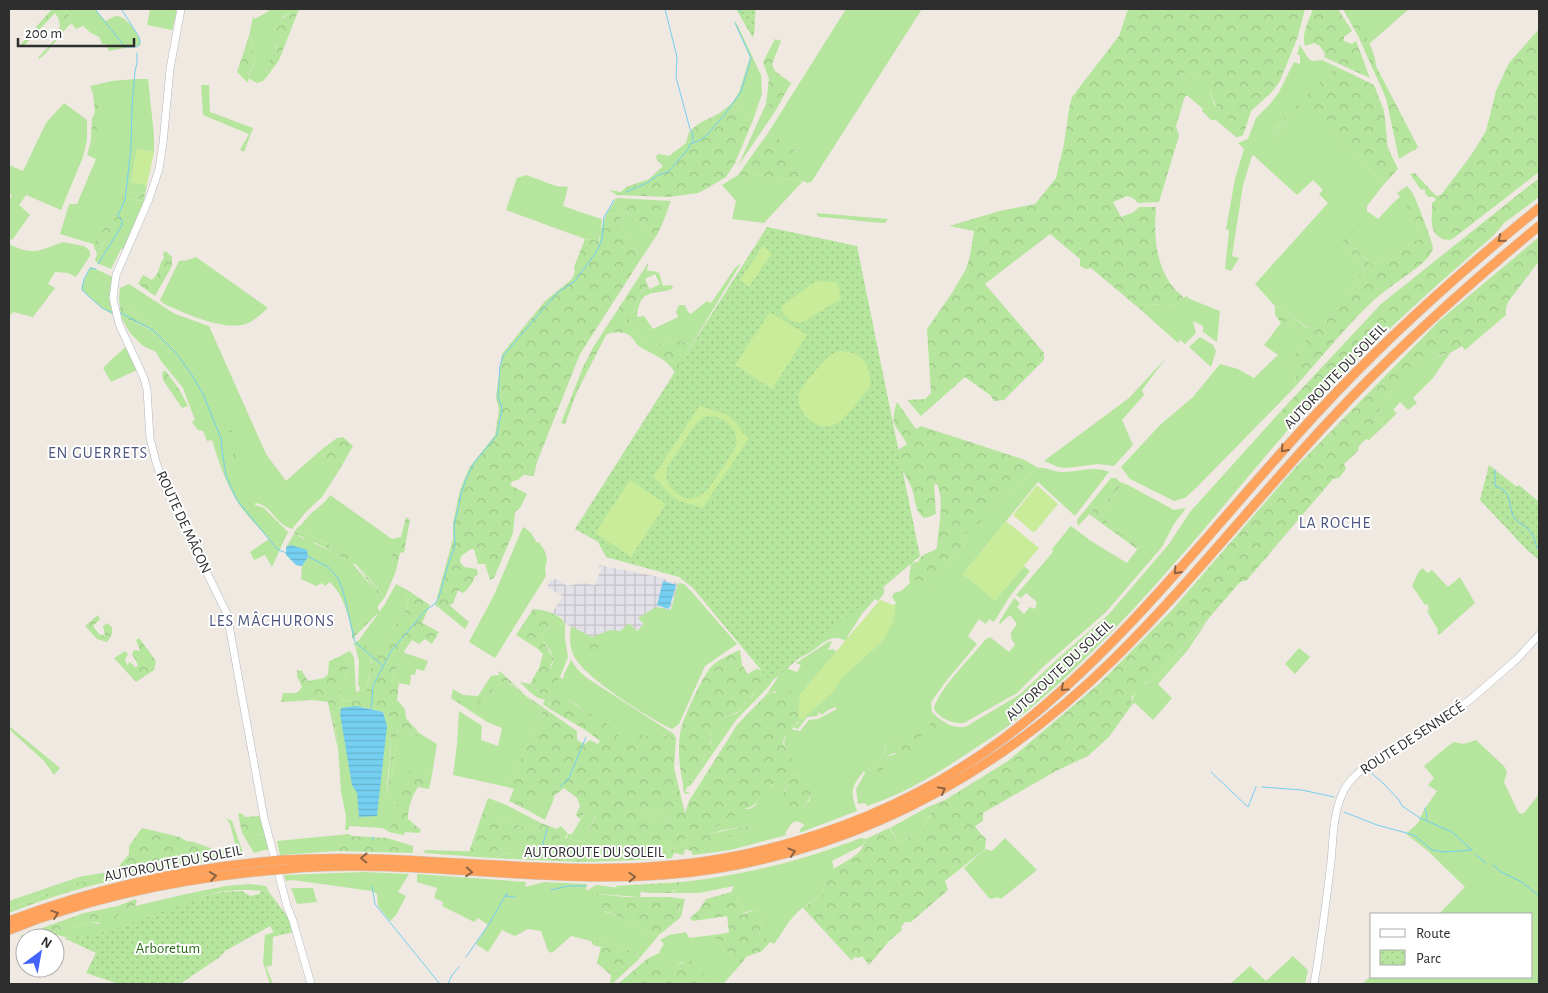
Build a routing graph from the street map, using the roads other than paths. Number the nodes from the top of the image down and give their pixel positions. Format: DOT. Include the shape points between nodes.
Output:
graph roads {
  1 [pos="181,9"];
  2 [pos="1539,208"];
  3 [pos="1539,226"];
  4 [pos="1539,635"];
  5 [pos="417,864"];
  6 [pos="278,865"];
  7 [pos="9,921"];
  8 [pos="9,930"];
  9 [pos="311,984"];
  10 [pos="1314,984"];
  1 -- 6 [label="street, ROUTE DE MÂCON" via="170,69 159,168 116,276 115,312 144,378 150,438 164,484 227,614 264,818"];
  2 -- 5 [label="highway, AUTOROUTE DU SOLEIL, one-way" via="1463,271 1370,358 1139,612 1071,681 1002,740 932,785 884,809 819,834 762,850 700,862 645,868 581,869"];
  5 -- 3 [label="highway, AUTOROUTE DU SOLEIL, one-way" via="584,878 652,876 715,869 789,853 852,832 954,784 1035,729 1099,673 1381,367 1472,282"];
  4 -- 10 [label="street, ROUTE DE SENNECÉ" via="1470,700 1368,765 1347,786 1337,812"];
  5 -- 6 [label="highway, AUTOROUTE DU SOLEIL" via="344,858"];
  6 -- 7 [label="highway, AUTOROUTE DU SOLEIL" via="193,870 70,900"];
  8 -- 6 [label="highway, AUTOROUTE DU SOLEIL, one-way" via="91,902 146,888"];
  6 -- 9 [label="street, ROUTE DE MÂCON"];
}
